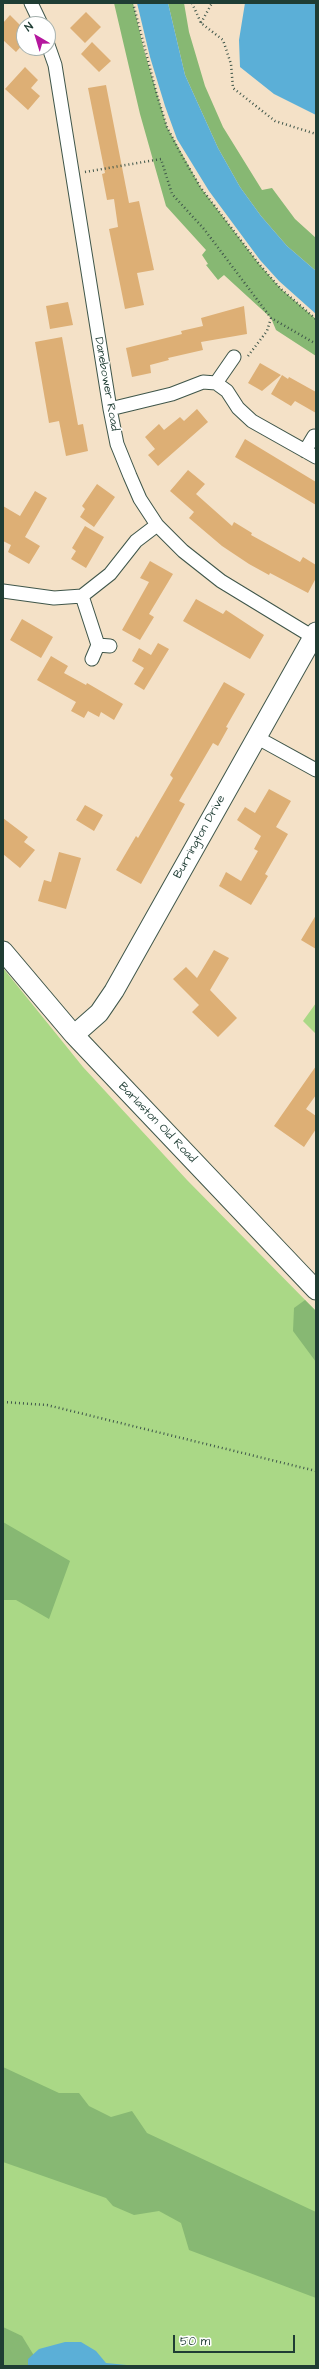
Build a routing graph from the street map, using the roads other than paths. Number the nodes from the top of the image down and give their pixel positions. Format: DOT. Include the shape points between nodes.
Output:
graph roads {
  1 [pos="31,3"];
  2 [pos="37,16"];
  3 [pos="52,56"];
  4 [pos="234,357"];
  5 [pos="216,383"];
  6 [pos="110,409"];
  7 [pos="314,436"];
  8 [pos="311,454"];
  9 [pos="157,525"];
  10 [pos="3,591"];
  11 [pos="82,596"];
  12 [pos="314,634"];
  13 [pos="92,659"];
  14 [pos="256,737"];
  15 [pos="316,770"];
  16 [pos="3,951"];
  17 [pos="74,1035"];
  18 [pos="316,1290"];
  1 -- 2 [label="street"];
  3 -- 6 [label="street, Danebower Road"];
  4 -- 5 [label="street"];
  5 -- 6 [label="street" via="203,382 172,394"];
  5 -- 8 [label="street" via="227,391 238,408 252,421"];
  6 -- 9 [label="street, Danebower Road" via="117,444 140,499"];
  7 -- 8 [label="street"];
  9 -- 11 [label="street" via="136,541 110,574"];
  9 -- 12 [label="street, Danebower Road" via="208,572"];
  10 -- 11 [label="street" via="54,598"];
  11 -- 13 [label="street" via="104,646"];
  12 -- 14 [label="street, Burrington Drive"];
  14 -- 15 [label="street"];
  14 -- 17 [label="street, Burrington Drive" via="114,991 99,1013"];
  16 -- 17 [label="street, Barlaston Old Road"];
  17 -- 18 [label="street, Barlaston Old Road"];
}
